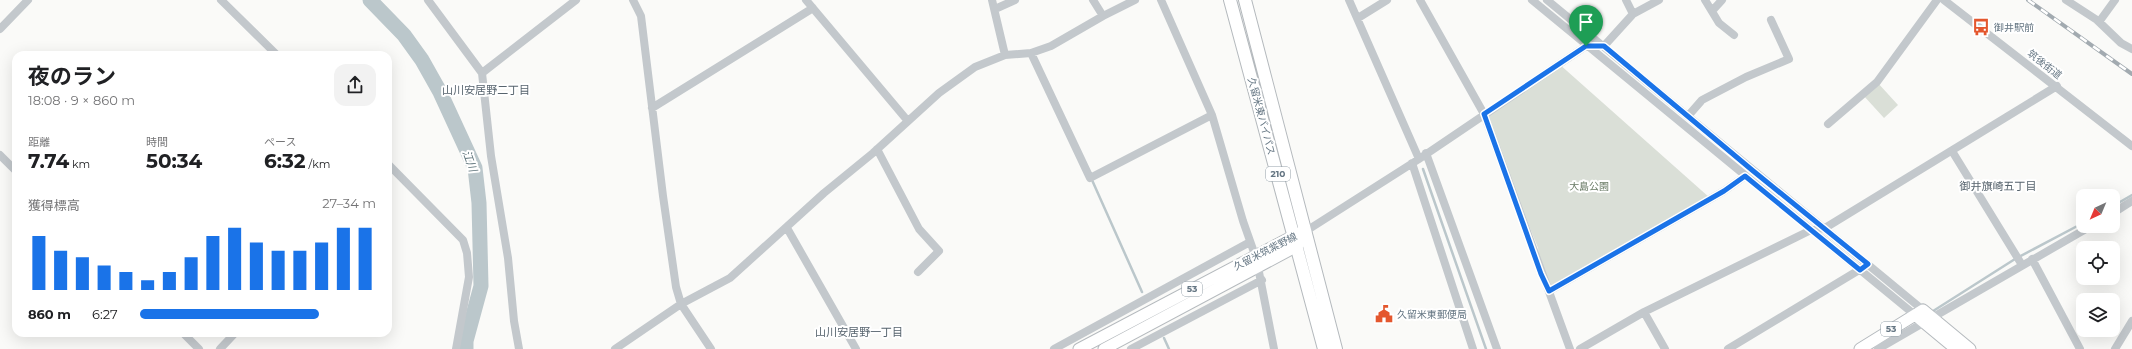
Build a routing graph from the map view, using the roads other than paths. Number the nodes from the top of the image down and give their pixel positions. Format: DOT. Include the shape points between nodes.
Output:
graph roads {
  1 [pos="28,0"];
  2 [pos="221,0"];
  3 [pos="428,0"];
  4 [pos="576,0"];
  5 [pos="633,0"];
  6 [pos="806,0"];
  7 [pos="992,0"];
  8 [pos="1015,0"];
  9 [pos="1093,0"];
  10 [pos="1135,0"];
  11 [pos="1161,0"];
  12 [pos="1230,0"];
  13 [pos="1245,0"];
  14 [pos="1349,0"];
  15 [pos="1388,0"];
  16 [pos="1420,0"];
  17 [pos="1532,0"];
  18 [pos="1547,0"];
  19 [pos="1626,0"];
  20 [pos="1659,0"];
  21 [pos="1705,0"];
  22 [pos="1722,0"];
  23 [pos="1937,0"];
  24 [pos="1944,0"];
  25 [pos="2066,0"];
  26 [pos="2115,0"];
  27 [pos="813,8"];
  28 [pos="995,10"];
  29 [pos="1712,11"];
  30 [pos="1633,14"];
  31 [pos="1103,16"];
  32 [pos="1358,18"];
  33 [pos="1771,20"];
  34 [pos="2099,22"];
  35 [pos="0,29"];
  36 [pos="1734,35"];
  37 [pos="1586,46"];
  38 [pos="1604,46"];
  39 [pos="2131,50"];
  40 [pos="273,51"];
  41 [pos="1031,53"];
  42 [pos="1005,56"];
  43 [pos="482,73"];
  44 [pos="2057,86"];
  45 [pos="652,108"];
  46 [pos="1484,114"];
  47 [pos="1212,115"];
  48 [pos="1688,116"];
  49 [pos="907,120"];
  50 [pos="1828,124"];
  51 [pos="2132,146"];
  52 [pos="877,149"];
  53 [pos="1952,151"];
  54 [pos="1426,153"];
  55 [pos="0,155"];
  56 [pos="1415,161"];
  57 [pos="12,167"];
  58 [pos="392,172"];
  59 [pos="1745,176"];
  60 [pos="2132,201"];
  61 [pos="2120,209"];
  62 [pos="786,228"];
  63 [pos="1825,228"];
  64 [pos="1811,230"];
  65 [pos="1306,231"];
  66 [pos="2078,233"];
  67 [pos="1295,240"];
  68 [pos="1250,242"];
  69 [pos="1255,255"];
  70 [pos="2032,259"];
  71 [pos="1868,264"];
  72 [pos="2022,264"];
  73 [pos="1258,267"];
  74 [pos="1860,270"];
  75 [pos="918,272"];
  76 [pos="1262,280"];
  77 [pos="1549,291"];
  78 [pos="681,304"];
  79 [pos="1644,312"];
  80 [pos="1923,316"];
  81 [pos="2132,321"];
  82 [pos="187,337"];
  83 [pos="231,337"];
  84 [pos="199,349"];
  85 [pos="220,349"];
  86 [pos="456,349"];
  87 [pos="519,349"];
  88 [pos="615,349"];
  89 [pos="711,349"];
  90 [pos="856,349"];
  91 [pos="1054,349"];
  92 [pos="1079,349"];
  93 [pos="1104,349"];
  94 [pos="1131,349"];
  95 [pos="1274,349"];
  96 [pos="1324,349"];
  97 [pos="1336,349"];
  98 [pos="1473,349"];
  99 [pos="1497,349"];
  100 [pos="1570,349"];
  101 [pos="1580,349"];
  102 [pos="1665,349"];
  103 [pos="1728,349"];
  104 [pos="1860,349"];
  105 [pos="1878,349"];
  106 [pos="1956,349"];
  107 [pos="1970,349"];
  108 [pos="2080,349"];
  109 [pos="2115,349"];
  1 -- 35 [label="street"];
  2 -- 40 [label="street"];
  3 -- 43 [label="street"];
  4 -- 43 [label="street"];
  5 -- 45 [label="street" via="641,16"];
  6 -- 27 [label="street"];
  7 -- 28 [label="street"];
  8 -- 28 [label="street"];
  9 -- 31 [label="street"];
  10 -- 31 [label="street"];
  11 -- 47 [label="street"];
  12 -- 67 [label="highway, 久留米東バイパス / 210"];
  13 -- 65 [label="highway, 久留米東バイパス / 210"];
  14 -- 32 [label="street"];
  15 -- 32 [label="street"];
  16 -- 46 [label="street"];
  17 -- 37 [label="street"];
  18 -- 38 [label="street"];
  19 -- 30 [label="street"];
  20 -- 30 [label="street"];
  21 -- 29 [label="street"];
  22 -- 29 [label="street"];
  23 -- 50 [label="street" via="1877,82"];
  24 -- 44 [label="street, 筑後街道"];
  25 -- 34 [label="street"];
  26 -- 34 [label="street"];
  27 -- 45 [label="street"];
  27 -- 49 [label="street"];
  28 -- 42 [label="street"];
  29 -- 36 [label="street" via="1719,23"];
  30 -- 38 [label="street"];
  31 -- 41 [label="street" via="1051,46"];
  32 -- 56 [label="street"];
  33 -- 48 [label="street" via="1789,59 1746,77 1702,100"];
  34 -- 39 [label="street"];
  37 -- 38 [label="street"];
  37 -- 46 [label="street"];
  37 -- 59 [label="street"];
  38 -- 48 [label="street"];
  41 -- 42 [label="street"];
  41 -- 47 [label="street" via="1090,178"];
  42 -- 49 [label="street" via="974,67"];
  43 -- 87 [label="street"];
  44 -- 51 [label="street, 筑後街道"];
  44 -- 53 [label="street"];
  45 -- 78 [label="street" via="676,287"];
  46 -- 54 [label="street"];
  46 -- 77 [label="street"];
  47 -- 68 [label="street"];
  48 -- 63 [label="street"];
  49 -- 52 [label="street"];
  52 -- 62 [label="street"];
  52 -- 75 [label="street" via="919,229 939,251"];
  53 -- 63 [label="street"];
  53 -- 72 [label="street"];
  54 -- 56 [label="street"];
  54 -- 99 [label="street"];
  55 -- 57 [label="street"];
  56 -- 65 [label="street"];
  56 -- 98 [label="street"];
  58 -- 86 [label="street" via="463,240 469,277"];
  59 -- 64 [label="street"];
  59 -- 77 [label="street" via="1717,195"];
  60 -- 61 [label="street"];
  62 -- 78 [label="street" via="730,278"];
  62 -- 90 [label="street"];
  63 -- 64 [label="street"];
  63 -- 71 [label="street"];
  64 -- 74 [label="street"];
  64 -- 79 [label="street"];
  65 -- 67 [label="main road, 久留米筑紫野線 / 53"];
  65 -- 97 [label="highway, 久留米東バイパス / 210"];
  66 -- 70 [label="street"];
  67 -- 69 [label="main road, 久留米筑紫野線 / 53"];
  67 -- 73 [label="main road, 久留米筑紫野線 / 53"];
  67 -- 96 [label="highway, 久留米東バイパス / 210"];
  68 -- 69 [label="street"];
  68 -- 91 [label="street"];
  69 -- 92 [label="main road, 久留米筑紫野線 / 53"];
  70 -- 72 [label="street"];
  70 -- 108 [label="street"];
  71 -- 74 [label="street"];
  71 -- 80 [label="street"];
  72 -- 80 [label="street"];
  73 -- 76 [label="street"];
  73 -- 93 [label="main road, 久留米筑紫野線 / 53"];
  74 -- 80 [label="street"];
  74 -- 103 [label="street"];
  76 -- 94 [label="street"];
  76 -- 95 [label="street"];
  77 -- 100 [label="street"];
  78 -- 88 [label="street"];
  78 -- 89 [label="street"];
  79 -- 101 [label="street"];
  79 -- 102 [label="street"];
  80 -- 104 [label="main road, 53"];
  80 -- 105 [label="street"];
  80 -- 106 [label="main road"];
  80 -- 107 [label="main road"];
  81 -- 109 [label="street"];
  82 -- 84 [label="street"];
  83 -- 85 [label="street"];
}
